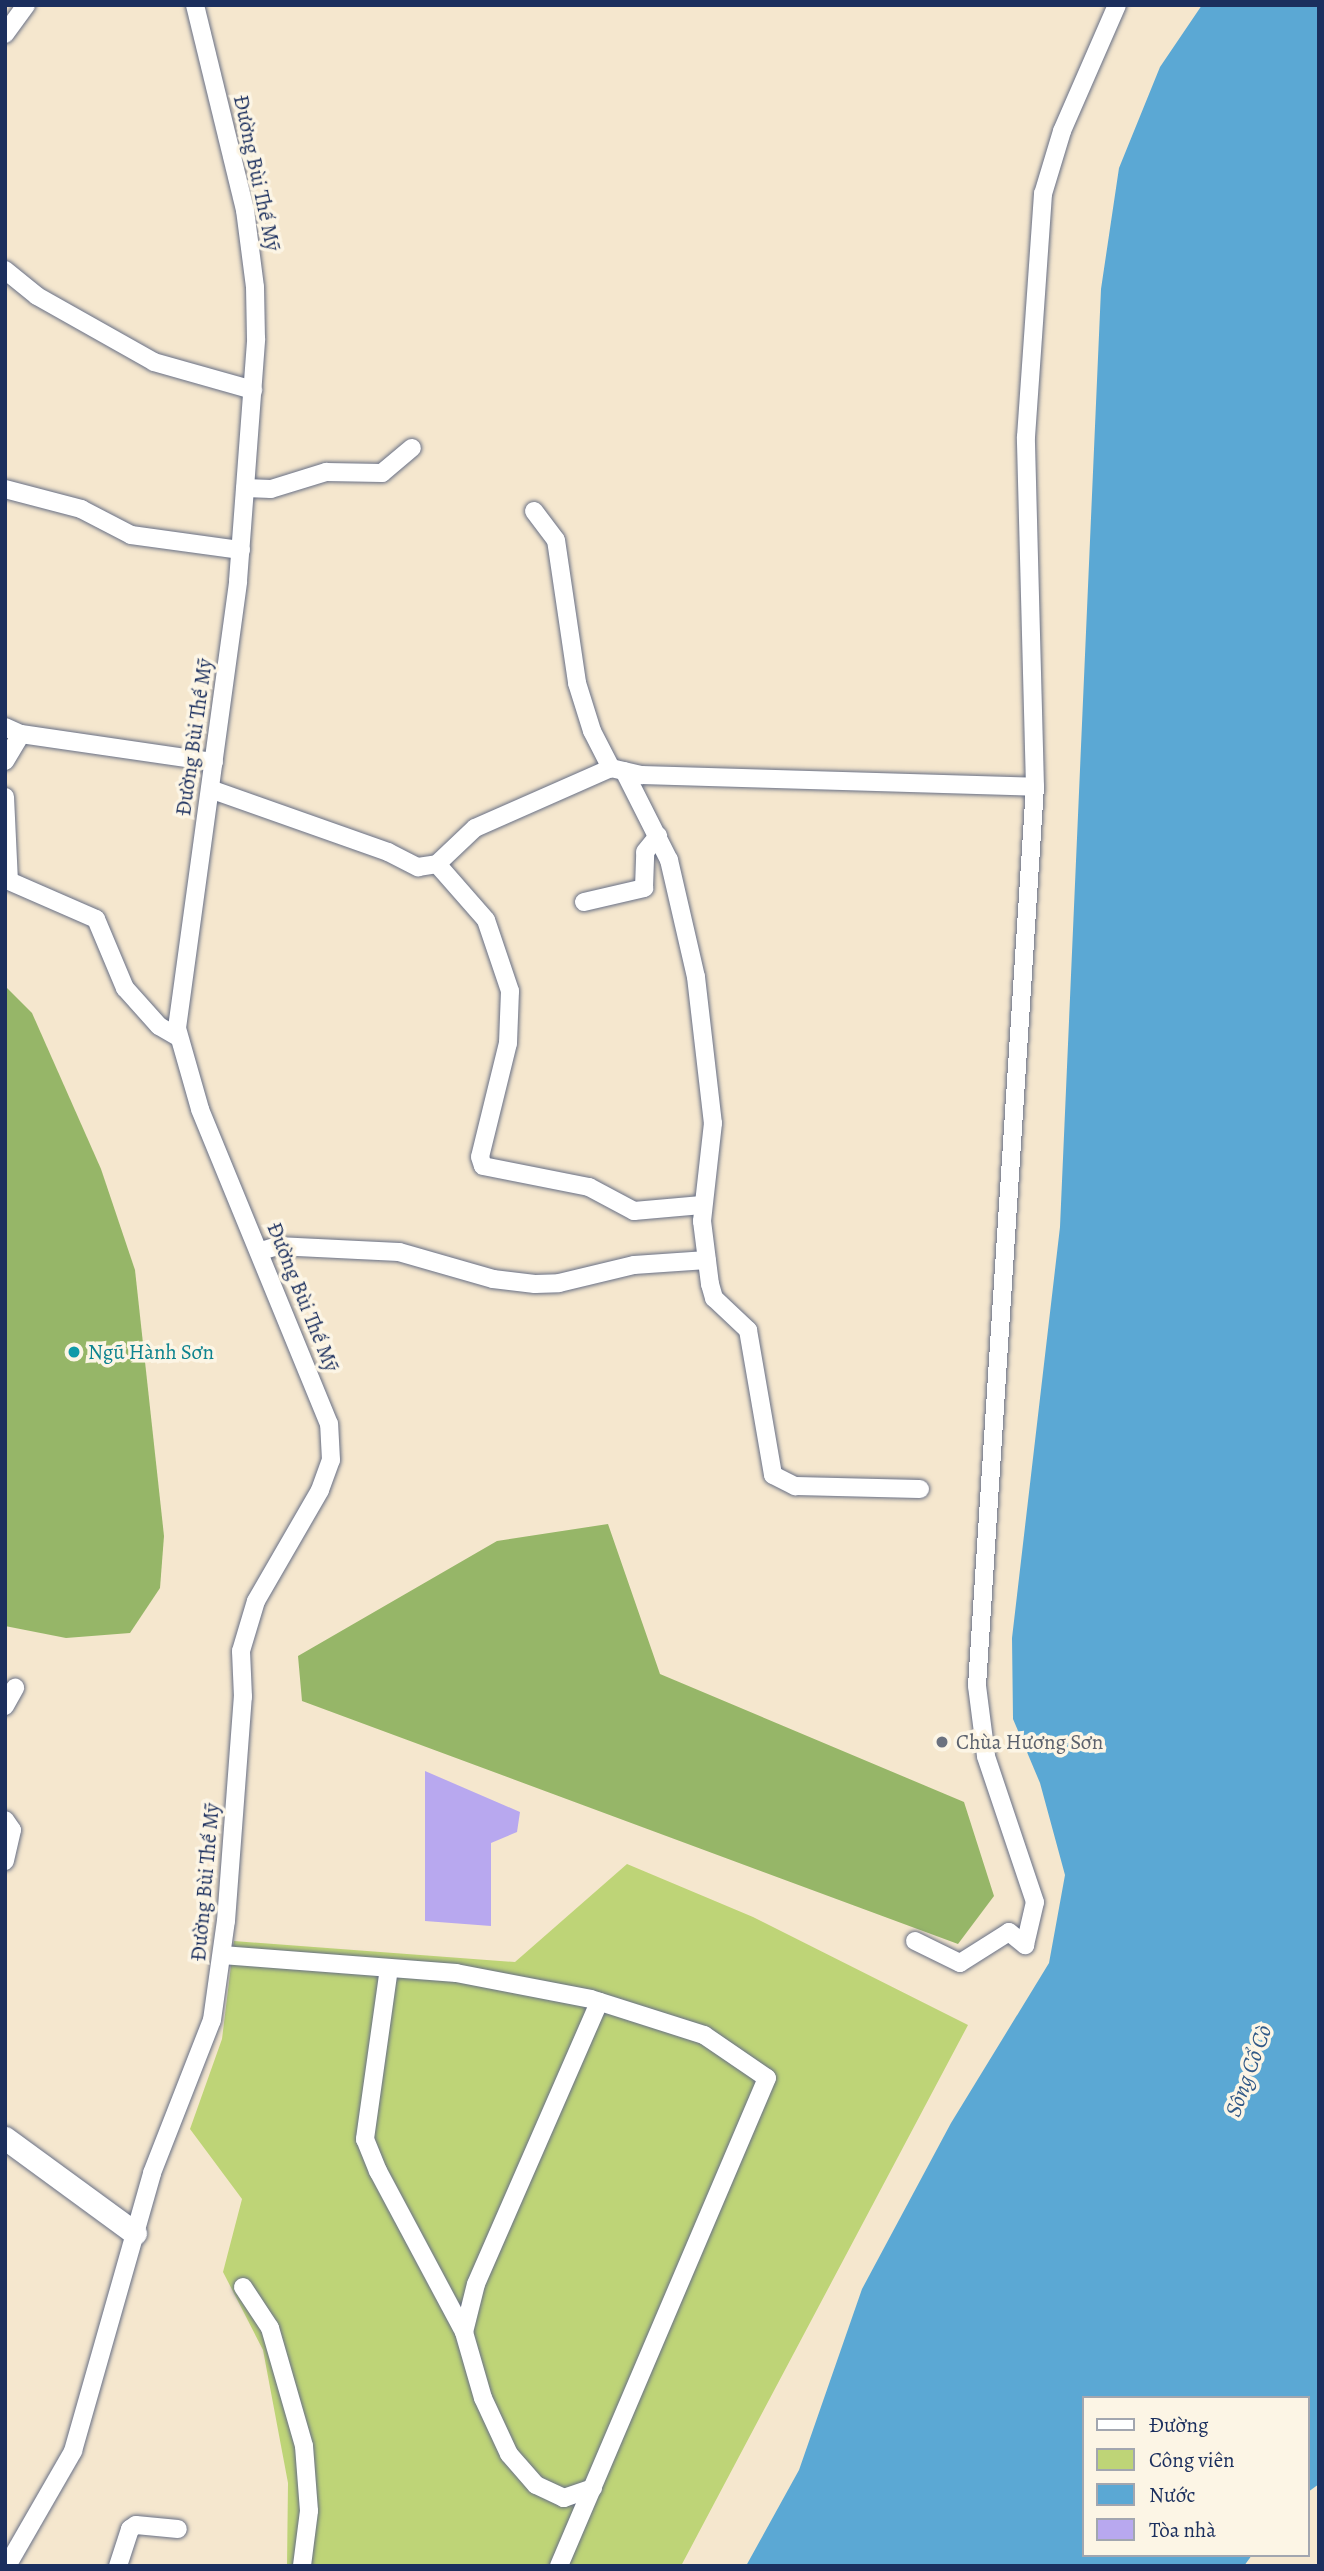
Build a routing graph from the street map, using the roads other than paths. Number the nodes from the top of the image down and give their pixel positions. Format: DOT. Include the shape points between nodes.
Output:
graph roads {
  1 [pos="26,5"];
  2 [pos="195,5"];
  3 [pos="1117,5"];
  4 [pos="5,34"];
  5 [pos="5,270"];
  6 [pos="253,390"];
  7 [pos="412,447"];
  8 [pos="245,488"];
  9 [pos="5,489"];
  10 [pos="534,511"];
  11 [pos="240,550"];
  12 [pos="13,730"];
  13 [pos="5,761"];
  14 [pos="214,762"];
  15 [pos="618,770"];
  16 [pos="1035,787"];
  17 [pos="210,789"];
  18 [pos="5,797"];
  19 [pos="658,836"];
  20 [pos="5,855"];
  21 [pos="437,864"];
  22 [pos="584,902"];
  23 [pos="178,1037"];
  24 [pos="702,1205"];
  25 [pos="261,1251"];
  26 [pos="707,1260"];
  27 [pos="919,1489"];
  28 [pos="15,1688"];
  29 [pos="5,1706"];
  30 [pos="5,1820"];
  31 [pos="5,1861"];
  32 [pos="915,1941"];
  33 [pos="222,1955"];
  34 [pos="390,1968"];
  35 [pos="598,2002"];
  36 [pos="5,2138"];
  37 [pos="135,2234"];
  38 [pos="243,2287"];
  39 [pos="464,2332"];
  40 [pos="593,2488"];
  41 [pos="178,2529"];
  42 [pos="8,2558"];
  43 [pos="118,2566"];
  44 [pos="302,2566"];
  45 [pos="559,2566"];
  1 -- 4 [label="street"];
  2 -- 6 [label="street, Đường Bùi Thế Mỹ" via="245,210 255,286"];
  3 -- 16 [label="street" via="1062,131 1043,194 1026,437"];
  5 -- 6 [label="street" via="37,296 154,362"];
  6 -- 8 [label="street, Đường Bùi Thế Mỹ"];
  7 -- 8 [label="street" via="382,473 326,472 271,489"];
  8 -- 11 [label="street, Đường Bùi Thế Mỹ"];
  9 -- 11 [label="street" via="81,509 131,535"];
  10 -- 15 [label="street" via="556,540 577,683 592,732"];
  11 -- 14 [label="street, Đường Bùi Thế Mỹ"];
  12 -- 13 [label="street"];
  12 -- 14 [label="street"];
  14 -- 17 [label="street, Đường Bùi Thế Mỹ"];
  15 -- 16 [label="street"];
  15 -- 19 [label="street"];
  15 -- 21 [label="street" via="475,828"];
  16 -- 32 [label="street" via="977,1686 986,1756 1035,1902 1026,1945 1009,1932 960,1963"];
  17 -- 21 [label="street" via="388,852 418,867"];
  17 -- 23 [label="street, Đường Bùi Thế Mỹ"];
  18 -- 20 [label="street"];
  19 -- 22 [label="street" via="645,852 644,888"];
  19 -- 24 [label="street" via="677,890 710,1077 712,1149"];
  20 -- 23 [label="street" via="6,874 15,887 85,912 102,925 113,969 125,988 159,1026"];
  21 -- 24 [label="street" via="486,920 510,991 508,1043 480,1157 483,1166 589,1187 634,1211"];
  23 -- 25 [label="street, Đường Bùi Thế Mỹ" via="200,1109"];
  24 -- 26 [label="street"];
  25 -- 26 [label="street" via="277,1247 399,1252 493,1279 535,1284 559,1283 634,1265"];
  25 -- 33 [label="street, Đường Bùi Thế Mỹ" via="329,1424 331,1460 320,1490 256,1601 241,1651 243,1697"];
  26 -- 27 [label="street" via="715,1298 748,1330 776,1480 819,1488"];
  28 -- 29 [label="street"];
  30 -- 31 [label="street" via="12,1830"];
  33 -- 34 [label="street"];
  33 -- 37 [label="street, Đường Bùi Thế Mỹ" via="212,2020 152,2173"];
  34 -- 35 [label="street" via="456,1973"];
  34 -- 39 [label="street" via="365,2139"];
  35 -- 39 [label="street" via="476,2284"];
  35 -- 40 [label="street" via="704,2035 767,2078"];
  36 -- 37 [label="street"];
  37 -- 42 [label="street, Đường Bùi Thế Mỹ" via="73,2451"];
  38 -- 44 [label="street" via="271,2328 304,2446 309,2511"];
  39 -- 40 [label="street" via="483,2398 509,2454 536,2485 564,2498"];
  40 -- 45 [label="street"];
  41 -- 43 [label="street" via="136,2525"];
}
